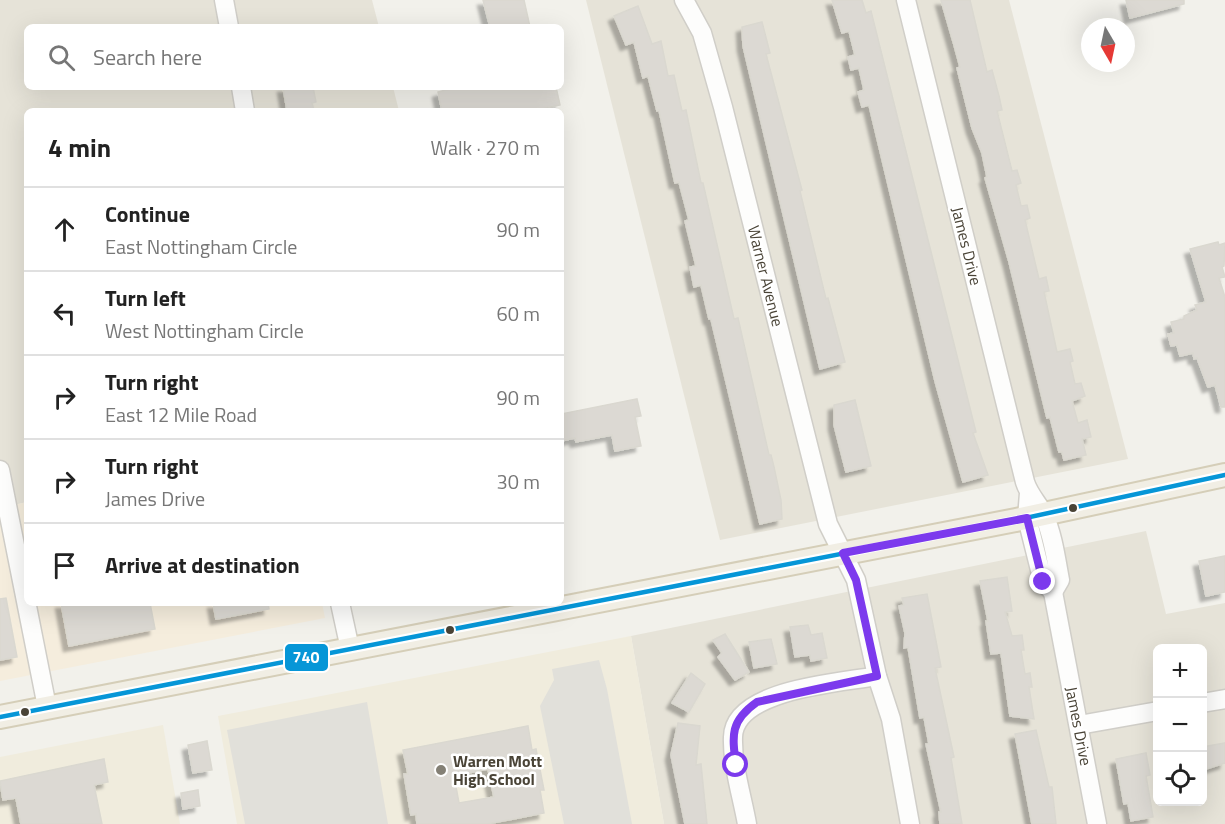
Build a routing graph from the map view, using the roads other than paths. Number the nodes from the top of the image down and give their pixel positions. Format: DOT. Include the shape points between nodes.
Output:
graph roads {
  1 [pos="224,0"];
  2 [pos="684,0"];
  3 [pos="906,0"];
  4 [pos="228,24"];
  5 [pos="241,90"];
  6 [pos="244,108"];
  7 [pos="0,470"];
  8 [pos="1225,475"];
  9 [pos="1035,516"];
  10 [pos="843,553"];
  11 [pos="24,592"];
  12 [pos="27,606"];
  13 [pos="341,606"];
  14 [pos="350,649"];
  15 [pos="877,676"];
  16 [pos="1225,699"];
  17 [pos="1207,703"];
  18 [pos="47,708"];
  19 [pos="1153,712"];
  20 [pos="0,717"];
  21 [pos="1079,725"];
  22 [pos="747,824"];
  23 [pos="910,824"];
  24 [pos="1097,824"];
  1 -- 4 [label="street"];
  2 -- 10 [label="street, Warner Avenue" via="702,33 828,524"];
  3 -- 9 [label="street, James Drive"];
  5 -- 6 [label="street"];
  7 -- 11 [label="street"];
  8 -- 9 [label="main road"];
  9 -- 10 [label="main road"];
  9 -- 21 [label="street, James Drive" via="1054,549 1060,580 1053,592"];
  10 -- 14 [label="main road"];
  10 -- 15 [label="street, Warner Avenue" via="856,580"];
  12 -- 18 [label="street"];
  13 -- 14 [label="street"];
  14 -- 18 [label="main road"];
  15 -- 22 [label="street" via="765,699 744,711 737,720 733,738"];
  15 -- 23 [label="street, Warner Avenue" via="891,719"];
  16 -- 17 [label="street"];
  18 -- 20 [label="main road"];
  19 -- 21 [label="street"];
  21 -- 24 [label="street, James Drive"];
}
